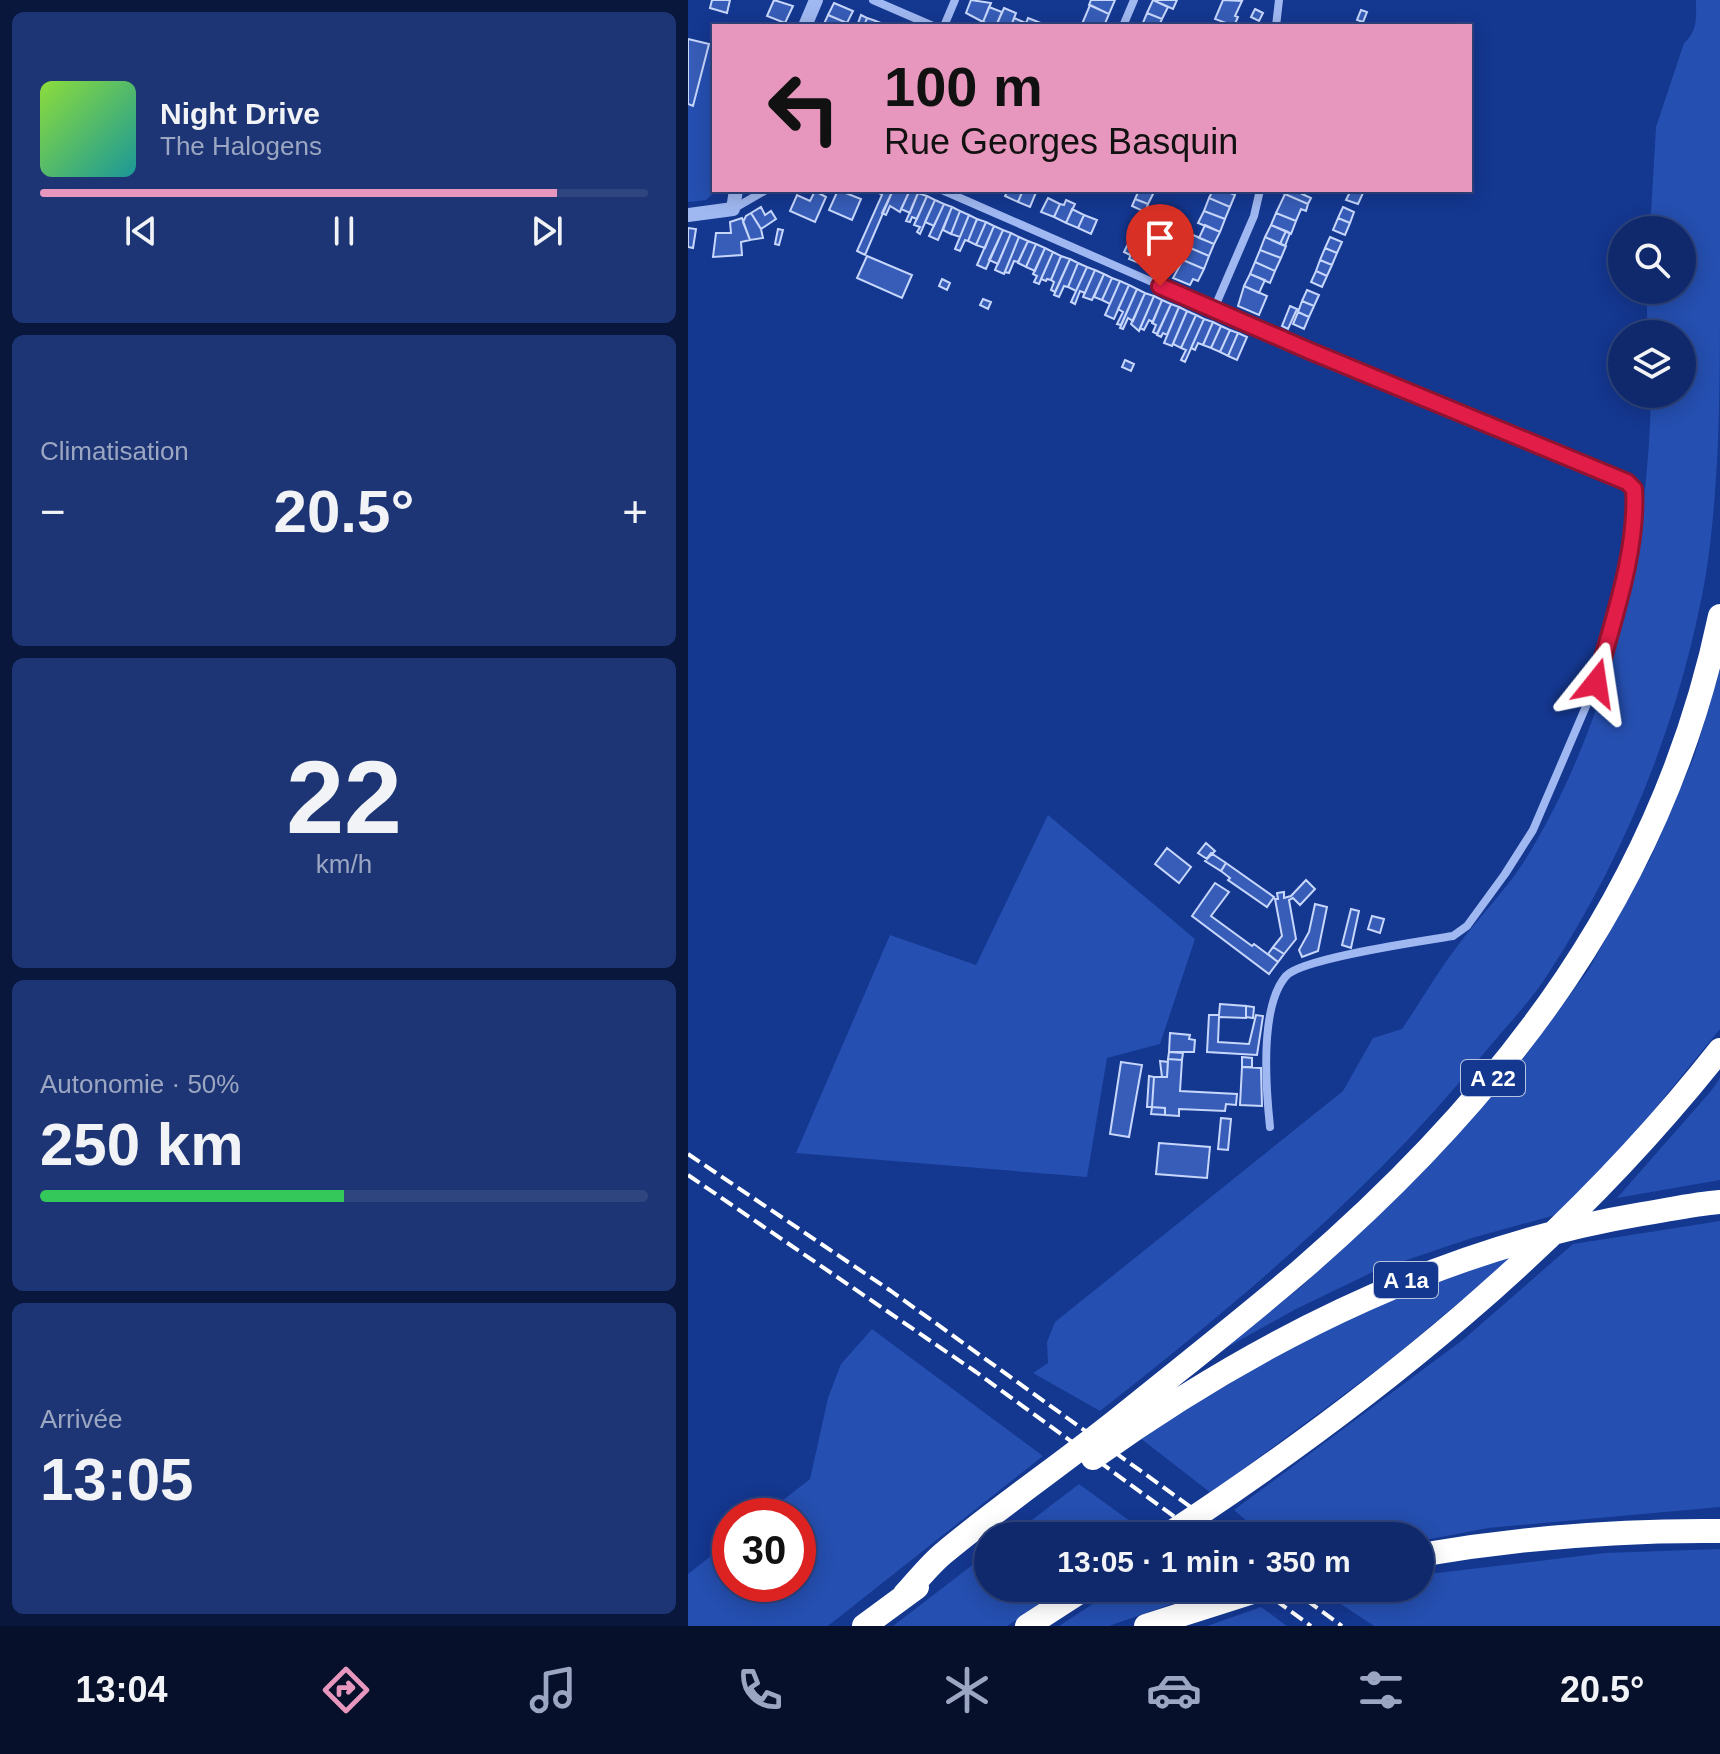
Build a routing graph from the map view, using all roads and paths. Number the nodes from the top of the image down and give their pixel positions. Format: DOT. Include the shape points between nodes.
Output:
graph roads {
  1 [pos="816,0"];
  2 [pos="873,0"];
  3 [pos="955,0"];
  4 [pos="1134,0"];
  5 [pos="1279,0"];
  6 [pos="806,24"];
  7 [pos="928,24"];
  8 [pos="945,24"];
  9 [pos="1124,24"];
  10 [pos="1276,24"];
  11 [pos="736,192"];
  12 [pos="763,192"];
  13 [pos="947,192"];
  14 [pos="1260,192"];
  15 [pos="733,209"];
  16 [pos="688,215"];
  17 [pos="1214,309"];
  18 [pos="1720,616"];
  19 [pos="1720,1050"];
  20 [pos="1270,1127"];
  21 [pos="1720,1202"];
  22 [pos="1116,1432"];
  23 [pos="1076,1461"];
  24 [pos="1006,1522"];
  25 [pos="1186,1522"];
  26 [pos="1720,1531"];
  27 [pos="974,1549"];
  28 [pos="1434,1553"];
  29 [pos="905,1594"];
  30 [pos="1064,1602"];
  31 [pos="1220,1602"];
  32 [pos="864,1626"];
  33 [pos="1027,1626"];
  34 [pos="1146,1626"];
  1 -- 6 [label="street"];
  2 -- 7 [label="street"];
  3 -- 8 [label="street"];
  4 -- 9 [label="street"];
  5 -- 10 [label="street"];
  11 -- 15 [label="street"];
  12 -- 15 [label="street"];
  13 -- 17 [label="street"];
  14 -- 17 [label="street"];
  15 -- 16 [label="street"];
  17 -- 20 [label="street" via="1627,482 1635,500 1620,592 1596,683 1533,830 1460,932 1360,952 1287,975 1275,996 1264,1069"];
  18 -- 22 [label="highway, A 22" via="1683,750 1645,843 1599,930 1537,1022 1390,1188"];
  19 -- 25 [label="highway" via="1610,1178 1513,1273 1394,1372"];
  21 -- 22 [label="highway, A 1a" via="1513,1243 1393,1285 1242,1360"];
  22 -- 23 [label="highway, A 22"];
  23 -- 24 [label="highway"];
  23 -- 29 [label="highway, A 22" via="943,1554"];
  26 -- 28 [label="highway" via="1567,1536"];
  27 -- 29 [label="highway"];
  29 -- 32 [label="highway, A 22"];
  30 -- 33 [label="highway"];
  31 -- 34 [label="highway"];
}
